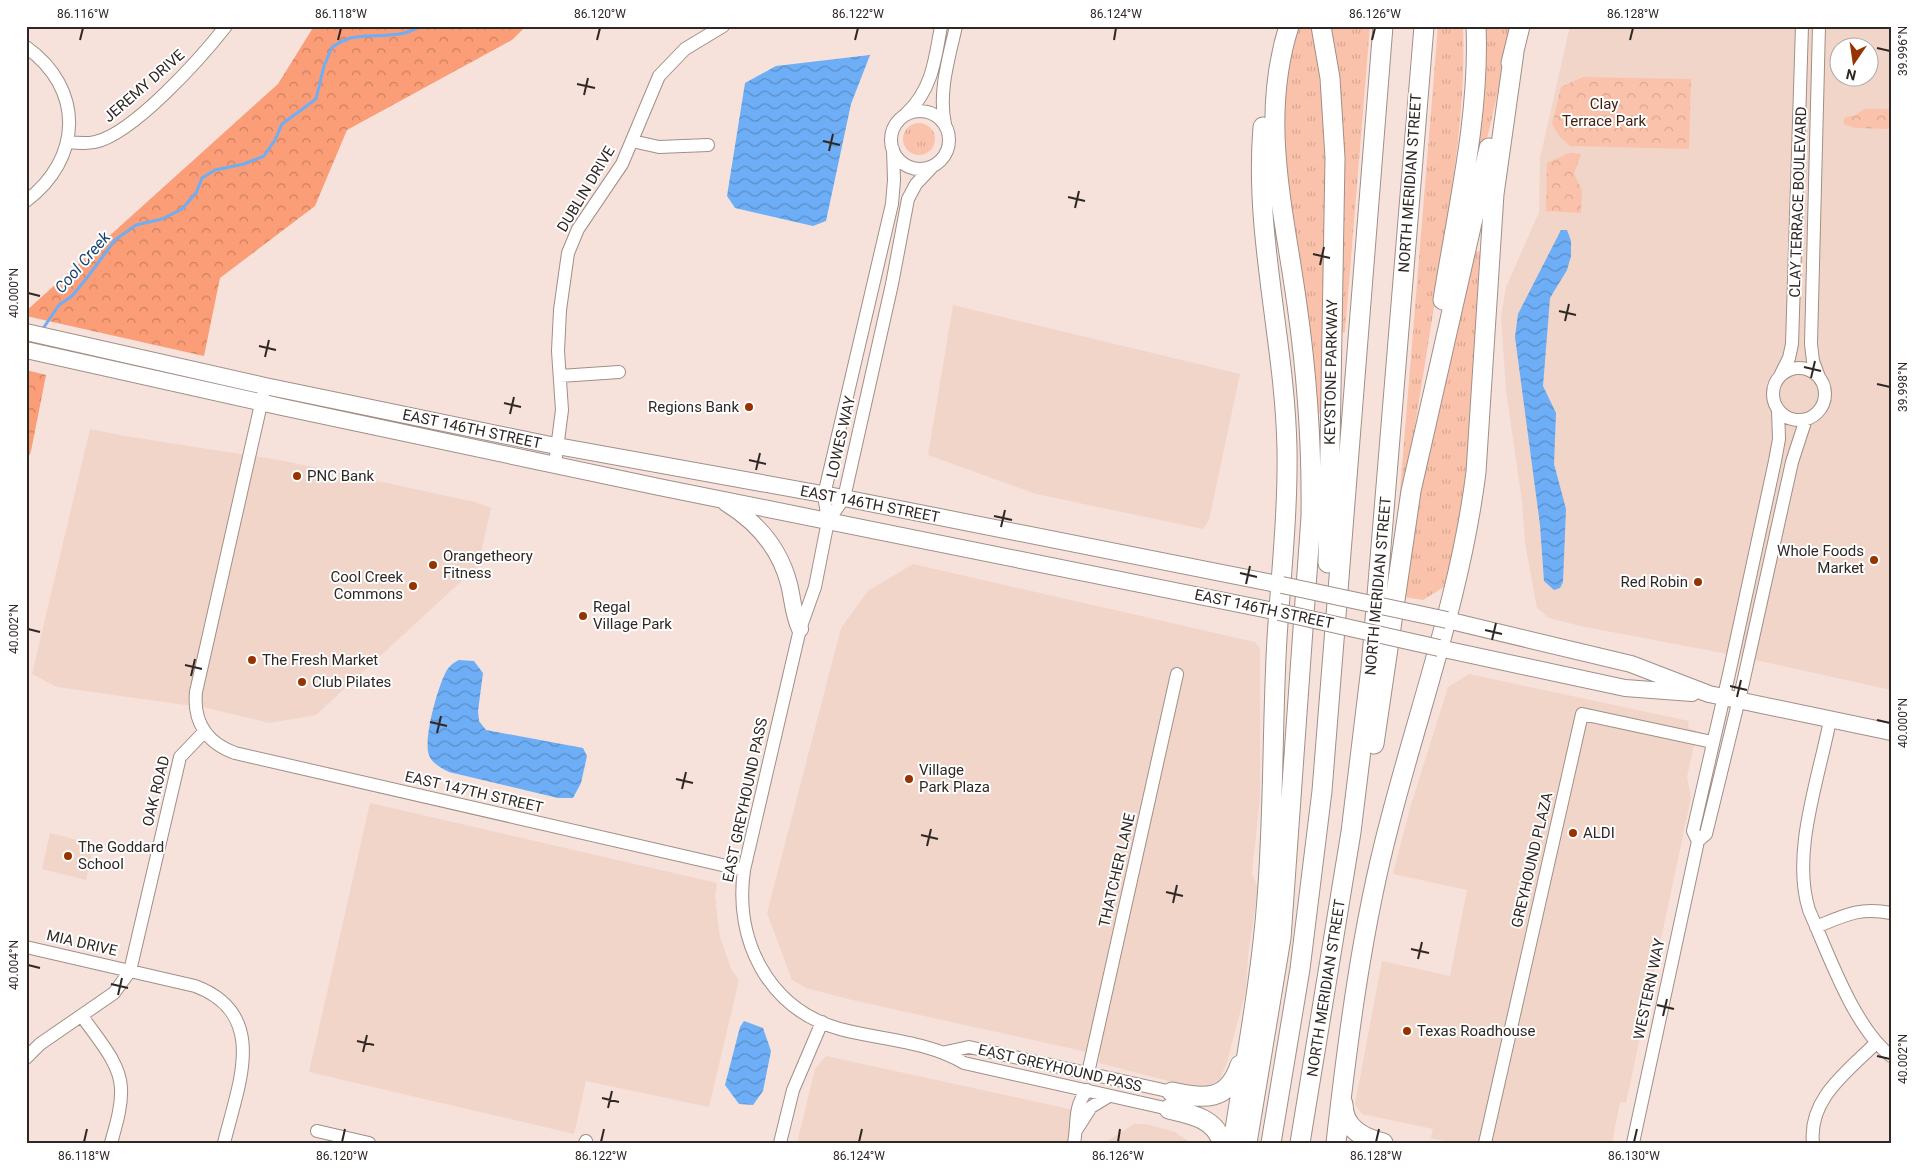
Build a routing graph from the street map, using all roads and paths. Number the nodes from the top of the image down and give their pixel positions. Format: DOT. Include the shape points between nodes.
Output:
graph roads {
  1 [pos="226,26"];
  2 [pos="723,26"];
  3 [pos="941,26"];
  4 [pos="956,26"];
  5 [pos="1284,26"];
  6 [pos="1289,26"];
  7 [pos="1321,26"];
  8 [pos="1383,26"];
  9 [pos="1424,26"];
  10 [pos="1476,26"];
  11 [pos="1520,26"];
  12 [pos="1802,26"];
  13 [pos="1819,26"];
  14 [pos="26,47"];
  15 [pos="1514,52"];
  16 [pos="904,116"];
  17 [pos="945,124"];
  18 [pos="632,141"];
  19 [pos="68,142"];
  20 [pos="708,145"];
  21 [pos="893,148"];
  22 [pos="933,166"];
  23 [pos="26,201"];
  24 [pos="26,332"];
  25 [pos="26,350"];
  26 [pos="619,372"];
  27 [pos="1780,374"];
  28 [pos="560,376"];
  29 [pos="1819,377"];
  30 [pos="265,386"];
  31 [pos="261,402"];
  32 [pos="1778,410"];
  33 [pos="1806,419"];
  34 [pos="1423,432"];
  35 [pos="559,446"];
  36 [pos="555,464"];
  37 [pos="1768,487"];
  38 [pos="824,495"];
  39 [pos="844,498"];
  40 [pos="718,499"];
  41 [pos="828,522"];
  42 [pos="1282,586"];
  43 [pos="1765,586"];
  44 [pos="1279,612"];
  45 [pos="1447,620"];
  46 [pos="800,629"];
  47 [pos="1439,648"];
  48 [pos="1177,674"];
  49 [pos="1723,698"];
  50 [pos="1328,719"];
  51 [pos="1830,720"];
  52 [pos="204,732"];
  53 [pos="1891,732"];
  54 [pos="1712,742"];
  55 [pos="1698,842"];
  56 [pos="744,870"];
  57 [pos="1891,913"];
  58 [pos="1816,927"];
  59 [pos="26,947"];
  60 [pos="1332,953"];
  61 [pos="130,970"];
  62 [pos="1257,988"];
  63 [pos="82,1016"];
  64 [pos="822,1022"];
  65 [pos="1876,1044"];
  66 [pos="946,1052"];
  67 [pos="1891,1056"];
  68 [pos="26,1058"];
  69 [pos="1088,1073"];
  70 [pos="1344,1076"];
  71 [pos="1086,1090"];
  72 [pos="1109,1096"];
  73 [pos="1170,1100"];
  74 [pos="1077,1129"];
  75 [pos="317,1131"];
  76 [pos="349,1141"];
  77 [pos="112,1143"];
  78 [pos="224,1143"];
  79 [pos="369,1143"];
  80 [pos="780,1143"];
  81 [pos="1074,1143"];
  82 [pos="1222,1143"];
  83 [pos="1233,1143"];
  84 [pos="1247,1143"];
  85 [pos="1271,1143"];
  86 [pos="1301,1143"];
  87 [pos="1336,1143"];
  88 [pos="1383,1143"];
  89 [pos="1485,1143"];
  90 [pos="1633,1143"];
  91 [pos="1813,1143"];
  1 -- 19 [label="street, JEREMY DRIVE" via="180,80 126,126 95,142"];
  2 -- 18 [label="street, DUBLIN DRIVE" via="685,49 659,76"];
  3 -- 16 [label="street, LOWES WAY" via="928,87"];
  4 -- 17 [label="street, LOWES WAY" via="944,80"];
  5 -- 42 [label="highway" via="1268,88 1261,150 1286,430"];
  6 -- 84 [label="highway" via="1276,86 1274,143 1306,374 1312,464 1311,517 1281,938"];
  7 -- 50 [label="highway, KEYSTONE PARKWAY" via="1331,92 1335,158"];
  8 -- 50 [label="highway, NORTH MERIDIAN STREET"];
  9 -- 60 [label="highway, NORTH MERIDIAN STREET" via="1371,668"];
  10 -- 34 [label="highway" via="1477,70 1473,112"];
  11 -- 15 [label="highway"];
  12 -- 27 [label="street, CLAY TERRACE BOULEVARD" via="1793,330 1789,358"];
  13 -- 29 [label="street, CLAY TERRACE BOULEVARD" via="1811,344"];
  14 -- 19 [label="street" via="52,71 65,95 69,111"];
  15 -- 34 [label="highway"];
  15 -- 45 [label="highway" via="1494,194 1474,482 1468,528"];
  16 -- 17 [label="street" via="926,112"];
  16 -- 21 [label="street, LOWES WAY" via="893,130"];
  17 -- 22 [label="street, LOWES WAY" via="948,148 943,158"];
  18 -- 20 [label="street" via="659,146"];
  18 -- 28 [label="street, DUBLIN DRIVE" via="622,164 578,229 568,253 560,310"];
  19 -- 23 [label="street" via="50,180"];
  21 -- 22 [label="street" via="900,160 912,167"];
  21 -- 38 [label="street, LOWES WAY" via="892,204"];
  22 -- 39 [label="street, LOWES WAY" via="916,184 908,199"];
  24 -- 30 [label="main road, EAST 146TH STREET"];
  25 -- 31 [label="main road, EAST 146TH STREET"];
  26 -- 28 [label="street"];
  27 -- 29 [label="street" via="1798,367"];
  27 -- 32 [label="street" via="1772,392"];
  28 -- 35 [label="street, DUBLIN DRIVE"];
  29 -- 33 [label="street" via="1824,387 1823,404 1817,413"];
  30 -- 31 [label="street"];
  30 -- 35 [label="main road, EAST 146TH STREET"];
  31 -- 36 [label="main road, EAST 146TH STREET"];
  31 -- 52 [label="street" via="196,692 196,713"];
  32 -- 33 [label="street" via="1794,420"];
  32 -- 37 [label="street" via="1779,439"];
  33 -- 43 [label="street" via="1792,462"];
  34 -- 60 [label="highway" via="1408,510 1376,733"];
  35 -- 36 [label="street, DUBLIN DRIVE"];
  35 -- 38 [label="main road, EAST 146TH STREET"];
  36 -- 40 [label="main road, EAST 146TH STREET"];
  37 -- 43 [label="street" via="1767,531 1758,576"];
  37 -- 49 [label="street"];
  38 -- 39 [label="main road, EAST 146TH STREET"];
  38 -- 41 [label="street, LOWES WAY"];
  39 -- 41 [label="street, LOWES WAY"];
  39 -- 42 [label="main road, EAST 146TH STREET"];
  40 -- 41 [label="main road, EAST 146TH STREET"];
  40 -- 46 [label="main road" via="751,521 778,555"];
  41 -- 44 [label="main road, EAST 146TH STREET"];
  41 -- 46 [label="street, EAST GREYHOUND PASS" via="816,587"];
  42 -- 44 [label="highway"];
  42 -- 45 [label="main road, EAST 146TH STREET, bridge"];
  43 -- 49 [label="street"];
  44 -- 47 [label="main road, EAST 146TH STREET, bridge"];
  44 -- 62 [label="highway" via="1272,838"];
  45 -- 47 [label="highway"];
  45 -- 49 [label="main road, EAST 146TH STREET" via="1631,664"];
  46 -- 56 [label="street, EAST GREYHOUND PASS"];
  47 -- 49 [label="main road, EAST 146TH STREET" via="1625,688"];
  47 -- 70 [label="highway" via="1375,882"];
  48 -- 69 [label="street, THATCHER LANE"];
  49 -- 51 [label="main road, EAST 146TH STREET"];
  49 -- 54 [label="street, WESTERN WAY"];
  49 -- 55 [label="street, WESTERN WAY" via="1706,834"];
  50 -- 85 [label="highway, NORTH MERIDIAN STREET" via="1308,916"];
  51 -- 53 [label="main road, EAST 146TH STREET"];
  51 -- 58 [label="street" via="1802,866 1803,893"];
  52 -- 56 [label="street, EAST 147TH STREET" via="218,746 235,753"];
  52 -- 61 [label="street, OAK ROAD" via="180,757"];
  54 -- 55 [label="street, WESTERN WAY" via="1693,831"];
  54 -- 89 [label="street, GREYHOUND PLAZA" via="1582,714"];
  55 -- 90 [label="street, WESTERN WAY"];
  56 -- 64 [label="street, EAST GREYHOUND PASS" via="744,925 759,966 787,999"];
  57 -- 58 [label="street" via="1856,911"];
  58 -- 65 [label="street" via="1863,1025"];
  59 -- 61 [label="street, MIA DRIVE"];
  60 -- 86 [label="highway, NORTH MERIDIAN STREET"];
  61 -- 63 [label="street" via="114,993"];
  61 -- 78 [label="street" via="209,991 229,1006 236,1016 243,1039 244,1059"];
  62 -- 73 [label="highway" via="1241,1062 1231,1084 1210,1096"];
  62 -- 83 [label="highway"];
  63 -- 68 [label="street" via="40,1044"];
  63 -- 77 [label="street" via="110,1057 121,1088"];
  64 -- 66 [label="street, EAST GREYHOUND PASS"];
  64 -- 80 [label="street" via="792,1090"];
  65 -- 67 [label="street"];
  65 -- 91 [label="street" via="1822,1099 1814,1120"];
  66 -- 69 [label="street, EAST GREYHOUND PASS" via="969,1047"];
  66 -- 71 [label="street, EAST GREYHOUND PASS" via="964,1063"];
  69 -- 73 [label="street, EAST GREYHOUND PASS"];
  70 -- 87 [label="highway"];
  70 -- 88 [label="highway" via="1346,1119 1360,1135"];
  71 -- 72 [label="street, EAST GREYHOUND PASS"];
  71 -- 74 [label="street" via="1079,1102 1075,1120"];
  72 -- 73 [label="street, EAST GREYHOUND PASS"];
  72 -- 74 [label="street" via="1091,1107"];
  73 -- 82 [label="highway" via="1207,1121 1216,1129"];
  74 -- 81 [label="street"];
  75 -- 76 [label="street"];
  76 -- 79 [label="street"];
}
